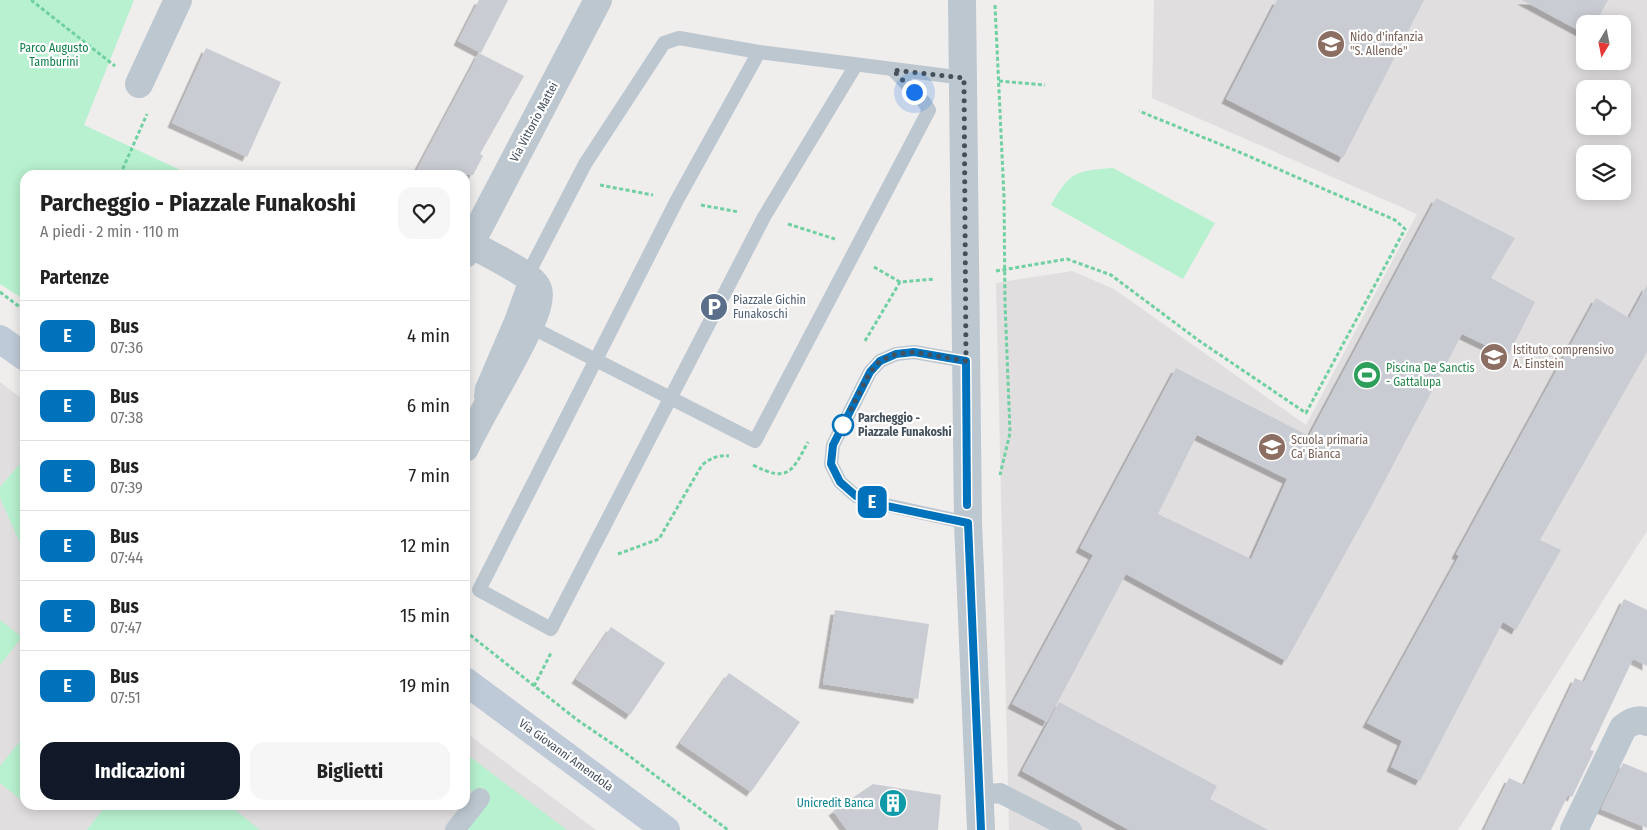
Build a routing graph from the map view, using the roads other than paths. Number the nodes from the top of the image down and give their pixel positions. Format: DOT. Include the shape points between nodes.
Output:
graph roads {
  1 [pos="178,0"];
  2 [pos="598,0"];
  3 [pos="962,0"];
  4 [pos="758,52"];
  5 [pos="856,65"];
  6 [pos="893,70"];
  7 [pos="964,78"];
  8 [pos="139,84"];
  9 [pos="470,245"];
  10 [pos="470,250"];
  11 [pos="527,276"];
  12 [pos="521,322"];
  13 [pos="0,339"];
  14 [pos="20,353"];
  15 [pos="596,360"];
  16 [pos="966,361"];
  17 [pos="670,398"];
  18 [pos="470,438"];
  19 [pos="968,523"];
  20 [pos="470,685"];
  21 [pos="1647,722"];
  22 [pos="979,795"];
  23 [pos="480,798"];
  24 [pos="455,830"];
  25 [pos="666,830"];
  26 [pos="981,830"];
  27 [pos="1072,830"];
  28 [pos="1574,830"];
  1 -- 8 [label="street"];
  2 -- 9 [label="street, Via Vittorio Mattei"];
  3 -- 7 [label="street"];
  4 -- 5 [label="lane"];
  4 -- 11 [label="lane" via="679,38 664,43 585,164"];
  4 -- 15 [label="lane" via="680,193"];
  5 -- 6 [label="lane"];
  5 -- 17 [label="lane" via="770,206"];
  6 -- 7 [label="lane"];
  6 -- 17 [label="lane" via="929,110 754,441"];
  7 -- 16 [label="street"];
  10 -- 11 [label="street, Via Vittorio Mattei"];
  11 -- 12 [label="street, Via Vittorio Mattei" via="538,287 540,297"];
  12 -- 15 [label="lane"];
  12 -- 18 [label="street, Via Vittorio Mattei"];
  13 -- 14 [label="main road"];
  15 -- 17 [label="lane"];
  15 -- 17 [label="lane" via="479,590 550,629"];
  16 -- 19 [label="street"];
  16 -- 19 [label="lane" via="914,352 896,354 880,361 870,372 833,445 831,464 840,482 856,496 877,504"];
  19 -- 22 [label="street"];
  20 -- 25 [label="main road, Via Giovanni Amendola"];
  21 -- 28 [label="street" via="1631,722 1623,728"];
  22 -- 26 [label="street"];
  22 -- 27 [label="street" via="1000,793"];
  23 -- 24 [label="street"];
}
